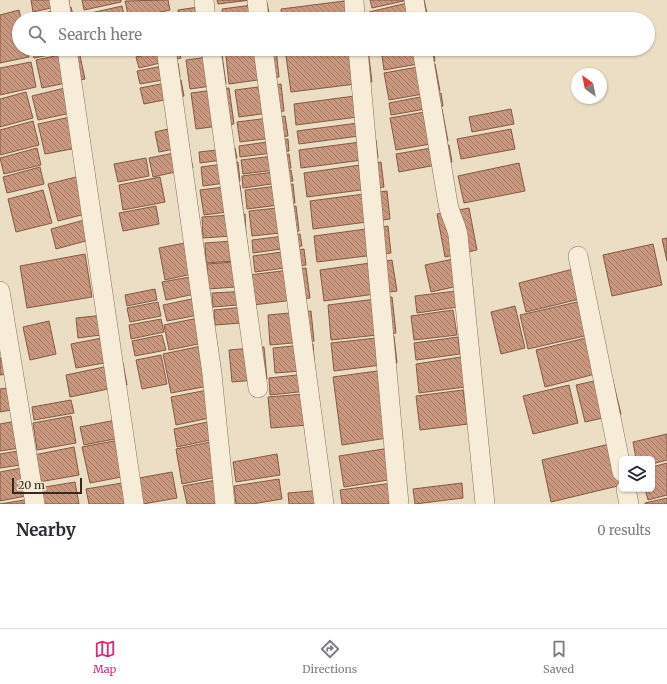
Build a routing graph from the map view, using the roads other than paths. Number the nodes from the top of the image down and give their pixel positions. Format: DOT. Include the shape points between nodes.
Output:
graph roads {
  1 [pos="59,0"];
  2 [pos="204,0"];
  3 [pos="257,0"];
  4 [pos="354,0"];
  5 [pos="414,0"];
  6 [pos="61,12"];
  7 [pos="205,12"];
  8 [pos="258,12"];
  9 [pos="355,12"];
  10 [pos="416,12"];
  11 [pos="68,56"];
  12 [pos="167,56"];
  13 [pos="211,56"];
  14 [pos="264,56"];
  15 [pos="359,56"];
  16 [pos="423,56"];
  17 [pos="578,256"];
  18 [pos="0,291"];
  19 [pos="258,388"];
  20 [pos="619,457"];
  21 [pos="627,492"];
  22 [pos="35,504"];
  23 [pos="134,504"];
  24 [pos="225,504"];
  25 [pos="324,504"];
  26 [pos="399,504"];
  27 [pos="485,504"];
  28 [pos="629,504"];
  1 -- 6 [label="street"];
  2 -- 7 [label="street"];
  3 -- 8 [label="street"];
  4 -- 9 [label="street"];
  5 -- 10 [label="street"];
  11 -- 23 [label="street"];
  12 -- 24 [label="street" via="212,374"];
  13 -- 19 [label="street"];
  14 -- 25 [label="street"];
  15 -- 26 [label="street"];
  16 -- 27 [label="street" via="448,204 457,226"];
  17 -- 20 [label="street"];
  18 -- 22 [label="street"];
  21 -- 28 [label="street"];
}
